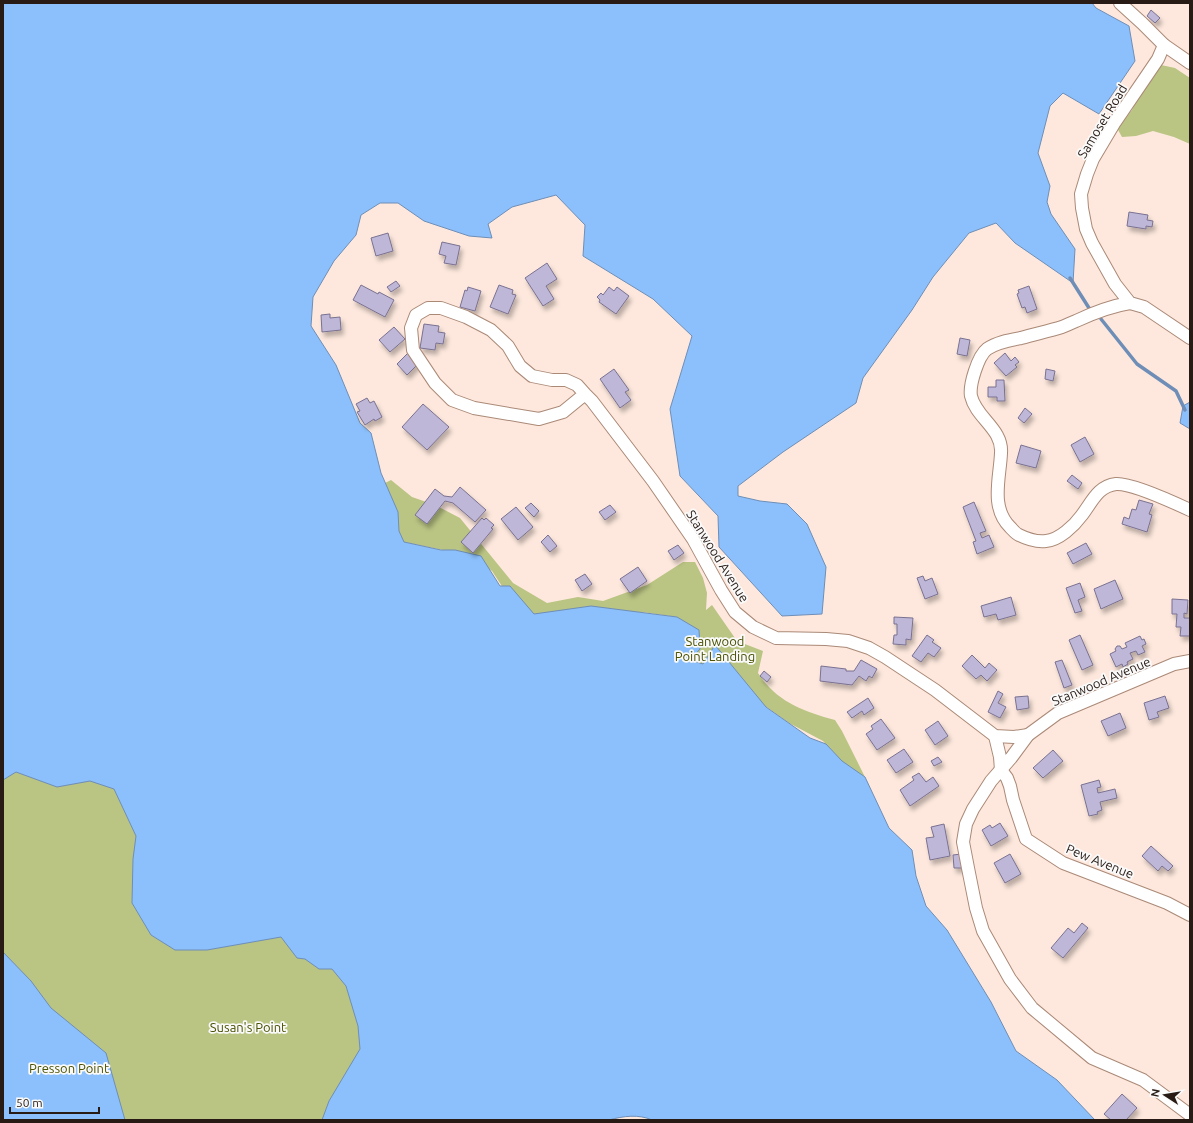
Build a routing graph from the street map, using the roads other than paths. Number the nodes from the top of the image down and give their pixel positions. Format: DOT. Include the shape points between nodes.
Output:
graph roads {
  1 [pos="1120,3"];
  2 [pos="1164,45"];
  3 [pos="1190,63"];
  4 [pos="1130,303"];
  5 [pos="1190,338"];
  6 [pos="585,394"];
  7 [pos="1190,510"];
  8 [pos="1190,661"];
  9 [pos="1028,735"];
  10 [pos="995,736"];
  11 [pos="1001,770"];
  12 [pos="1190,915"];
  13 [pos="1190,1115"];
  1 -- 2 [label="street"];
  2 -- 3 [label="street"];
  2 -- 4 [label="street, Samoset Road" via="1158,59 1093,159 1082,194 1086,229 1092,243 1115,284"];
  4 -- 5 [label="street" via="1144,307"];
  4 -- 7 [label="street" via="1116,305 1064,327 996,343 986,350 980,359 970,387 971,396 974,406 998,436 1002,446 997,499 1000,512 1018,535 1030,540 1046,541 1069,529 1098,492 1117,484"];
  6 -- 6 [label="street, Stanwood Avenue" via="577,385 566,380 532,376 520,366 508,346 491,330 466,317 441,308 428,308 416,316 411,328 413,350 435,383 452,400 474,408 539,419 563,412"];
  6 -- 10 [label="street, Stanwood Avenue" via="653,481 693,539 735,612 753,627 776,638 848,641 869,648 935,690"];
  8 -- 9 [label="street, Stanwood Avenue" via="1174,664 1058,713"];
  9 -- 10 [label="street"];
  9 -- 11 [label="street, Stanwood Avenue"];
  10 -- 11 [label="street"];
  11 -- 12 [label="street, Pew Avenue" via="1010,786 1026,839 1063,864 1167,903"];
  11 -- 13 [label="street, Stanwood Avenue" via="991,781 966,824 964,842 968,868 983,931 1010,979 1032,1008 1092,1058 1143,1080"];
}
